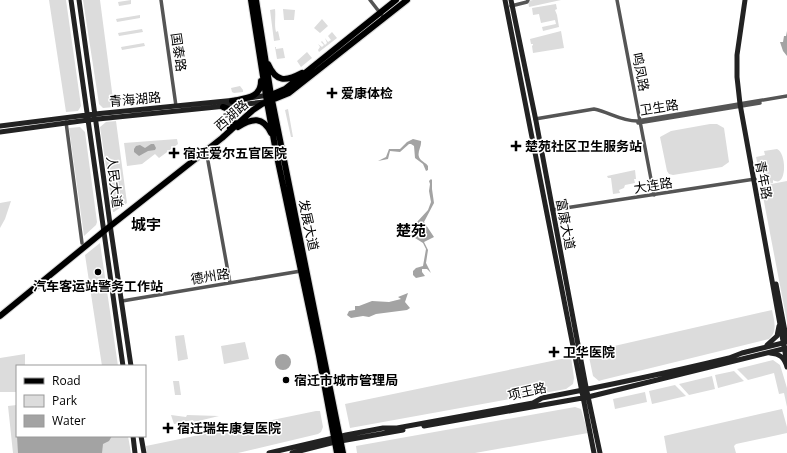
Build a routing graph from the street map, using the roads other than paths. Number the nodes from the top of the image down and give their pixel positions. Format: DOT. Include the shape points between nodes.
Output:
graph roads {
  1 [pos="71,0"];
  2 [pos="79,0"];
  3 [pos="161,0"];
  4 [pos="251,0"];
  5 [pos="256,0"];
  6 [pos="370,0"];
  7 [pos="396,0"];
  8 [pos="407,0"];
  9 [pos="504,0"];
  10 [pos="528,0"];
  11 [pos="617,0"];
  12 [pos="745,0"];
  13 [pos="748,0"];
  14 [pos="509,4"];
  15 [pos="382,15"];
  16 [pos="262,57"];
  17 [pos="315,65"];
  18 [pos="289,93"];
  19 [pos="787,97"];
  20 [pos="269,98"];
  21 [pos="232,101"];
  22 [pos="741,105"];
  23 [pos="176,106"];
  24 [pos="223,107"];
  25 [pos="96,116"];
  26 [pos="88,117"];
  27 [pos="276,118"];
  28 [pos="535,120"];
  29 [pos="66,122"];
  30 [pos="641,122"];
  31 [pos="0,126"];
  32 [pos="0,132"];
  33 [pos="222,138"];
  34 [pos="206,150"];
  35 [pos="276,152"];
  36 [pos="755,180"];
  37 [pos="654,195"];
  38 [pos="100,206"];
  39 [pos="107,206"];
  40 [pos="552,210"];
  41 [pos="110,226"];
  42 [pos="104,231"];
  43 [pos="82,243"];
  44 [pos="114,251"];
  45 [pos="107,252"];
  46 [pos="301,271"];
  47 [pos="230,283"];
  48 [pos="122,301"];
  49 [pos="779,308"];
  50 [pos="0,316"];
  51 [pos="787,324"];
  52 [pos="786,342"];
  53 [pos="785,348"];
  54 [pos="764,350"];
  55 [pos="787,363"];
  56 [pos="123,365"];
  57 [pos="131,365"];
  58 [pos="787,367"];
  59 [pos="587,390"];
  60 [pos="581,391"];
  61 [pos="588,396"];
  62 [pos="582,398"];
  63 [pos="133,437"];
  64 [pos="142,437"];
  65 [pos="337,439"];
  66 [pos="135,453"];
  67 [pos="144,453"];
  68 [pos="270,453"];
  69 [pos="292,453"];
  70 [pos="337,453"];
  71 [pos="343,453"];
  72 [pos="594,453"];
  73 [pos="600,453"];
  1 -- 26 [label="main road, 人民大道"];
  2 -- 25 [label="main road, 人民大道"];
  3 -- 23 [label="street, 国泰路"];
  4 -- 16 [label="main road, 发展大道"];
  5 -- 16 [label="main road, 发展大道"];
  6 -- 15 [label="street"];
  7 -- 15 [label="main road, 西湖路"];
  8 -- 15 [label="main road, 西湖路"];
  9 -- 14 [label="main road, 富康大道"];
  10 -- 14 [label="street"];
  11 -- 30 [label="street, 鸣凤路"];
  12 -- 22 [label="main road, 青年路" via="736,55"];
  13 -- 22 [label="main road, 青年路" via="739,54"];
  14 -- 28 [label="main road, 富康大道"];
  14 -- 60 [label="main road, 富康大道"];
  15 -- 17 [label="main road, 西湖路"];
  15 -- 18 [label="main road, 西湖路"];
  16 -- 17 [label="main road" via="274,75 282,79 294,77"];
  16 -- 20 [label="main road, 发展大道"];
  16 -- 21 [label="main road" via="260,90 252,96"];
  17 -- 20 [label="main road, 西湖路" via="285,90"];
  18 -- 20 [label="main road, 西湖路"];
  18 -- 27 [label="main road" via="278,102"];
  19 -- 22 [label="street, 卫生路"];
  20 -- 21 [label="main road, 青海湖路"];
  20 -- 24 [label="main road, 青海湖路"];
  20 -- 27 [label="main road, 发展大道"];
  20 -- 33 [label="main road, 西湖路"];
  20 -- 35 [label="main road, 发展大道"];
  21 -- 23 [label="main road, 青海湖路"];
  22 -- 30 [label="street, 卫生路"];
  22 -- 36 [label="main road, 青年路"];
  23 -- 25 [label="main road, 青海湖路"];
  24 -- 25 [label="main road, 青海湖路"];
  24 -- 33 [label="main road" via="231,110 234,119"];
  25 -- 26 [label="main road, 青海湖路"];
  25 -- 39 [label="main road, 人民大道"];
  26 -- 29 [label="main road, 青海湖路"];
  26 -- 31 [label="main road, 青海湖路"];
  26 -- 38 [label="main road, 人民大道"];
  27 -- 65 [label="main road, 发展大道"];
  28 -- 30 [label="street, 卫生路" via="594,111 623,122"];
  28 -- 40 [label="main road, 富康大道"];
  29 -- 32 [label="main road, 青海湖路"];
  29 -- 43 [label="street"];
  30 -- 37 [label="street, 鸣凤路"];
  33 -- 34 [label="main road, 西湖路"];
  33 -- 35 [label="main road" via="248,121 258,120 269,129"];
  34 -- 41 [label="main road, 西湖路"];
  34 -- 47 [label="street"];
  35 -- 46 [label="main road, 发展大道"];
  36 -- 37 [label="street, 大连路"];
  36 -- 49 [label="main road, 青年路"];
  37 -- 40 [label="street, 大连路"];
  38 -- 39 [label="main road"];
  38 -- 42 [label="main road, 人民大道"];
  39 -- 41 [label="main road, 人民大道"];
  40 -- 59 [label="main road, 富康大道"];
  41 -- 42 [label="main road, 西湖路"];
  41 -- 44 [label="main road, 人民大道"];
  42 -- 45 [label="main road, 人民大道"];
  42 -- 50 [label="main road, 西湖路"];
  44 -- 45 [label="main road"];
  44 -- 48 [label="main road, 人民大道"];
  45 -- 56 [label="main road, 人民大道"];
  46 -- 47 [label="street, 德州路"];
  46 -- 65 [label="main road, 发展大道"];
  47 -- 48 [label="street, 德州路"];
  48 -- 57 [label="main road, 人民大道"];
  49 -- 51 [label="main road"];
  49 -- 52 [label="main road, 青年路"];
  49 -- 54 [label="main road" via="779,328 776,336"];
  52 -- 53 [label="main road, 青年路"];
  52 -- 54 [label="main road, 项王路"];
  53 -- 54 [label="main road, 项王路"];
  53 -- 55 [label="main road, 青年路"];
  54 -- 58 [label="main road" via="780,355"];
  54 -- 59 [label="main road, 项王路"];
  54 -- 61 [label="main road, 项王路"];
  59 -- 60 [label="main road, 项王路"];
  59 -- 61 [label="main road, 富康大道"];
  60 -- 62 [label="main road, 富康大道"];
  60 -- 65 [label="main road, 项王路" via="542,398 533,403 397,428 383,428"];
  61 -- 62 [label="main road, 项王路"];
  61 -- 73 [label="main road, 富康大道"];
  62 -- 65 [label="main road, 项王路"];
  62 -- 72 [label="main road, 富康大道"];
  63 -- 66 [label="main road"];
  64 -- 67 [label="main road"];
  65 -- 68 [label="main road, 项王路"];
  65 -- 69 [label="main road, 项王路"];
  65 -- 70 [label="main road, 发展大道"];
  65 -- 71 [label="main road, 发展大道"];
}
